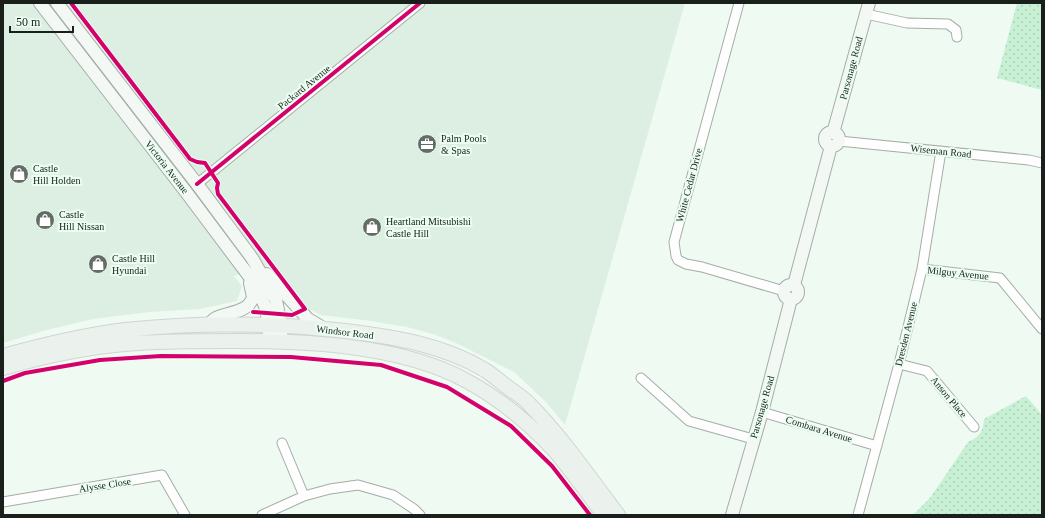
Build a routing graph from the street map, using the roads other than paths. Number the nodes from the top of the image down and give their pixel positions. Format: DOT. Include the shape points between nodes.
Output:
graph roads {
  1 [pos="40,3"];
  2 [pos="57,3"];
  3 [pos="420,3"];
  4 [pos="739,3"];
  5 [pos="868,8"];
  6 [pos="957,37"];
  7 [pos="88,55"];
  8 [pos="137,107"];
  9 [pos="127,115"];
  10 [pos="834,140"];
  11 [pos="941,151"];
  12 [pos="1042,163"];
  13 [pos="197,184"];
  14 [pos="186,192"];
  15 [pos="252,258"];
  16 [pos="922,269"];
  17 [pos="245,270"];
  18 [pos="790,292"];
  19 [pos="208,325"];
  20 [pos="275,325"];
  21 [pos="324,329"];
  22 [pos="1042,329"];
  23 [pos="275,341"];
  24 [pos="3,356"];
  25 [pos="899,364"];
  26 [pos="3,368"];
  27 [pos="641,378"];
  28 [pos="762,412"];
  29 [pos="974,427"];
  30 [pos="753,439"];
  31 [pos="282,443"];
  32 [pos="877,446"];
  33 [pos="304,496"];
  34 [pos="3,502"];
  35 [pos="185,515"];
  36 [pos="262,515"];
  37 [pos="420,515"];
  38 [pos="604,515"];
  39 [pos="618,515"];
  40 [pos="732,515"];
  41 [pos="858,515"];
  1 -- 7 [label="main road, Victoria Avenue"];
  2 -- 7 [label="main road, Victoria Avenue"];
  3 -- 13 [label="street, Packard Avenue"];
  4 -- 18 [label="street, White Cedar Drive" via="674,242 675,252 678,260 686,264"];
  5 -- 6 [label="street" via="907,22 948,24 956,30"];
  5 -- 10 [label="main road, Parsonage Road"];
  7 -- 8 [label="main road, Victoria Avenue"];
  7 -- 9 [label="main road, Victoria Avenue"];
  8 -- 9 [label="main road"];
  8 -- 13 [label="main road, Victoria Avenue"];
  9 -- 14 [label="main road, Victoria Avenue"];
  10 -- 11 [label="street, Wiseman Road"];
  10 -- 18 [label="main road, Parsonage Road"];
  11 -- 12 [label="street, Wiseman Road"];
  11 -- 16 [label="street, Dresden Avenue"];
  13 -- 14 [label="main road, Packard Avenue"];
  13 -- 15 [label="main road, Victoria Avenue"];
  14 -- 17 [label="main road, Victoria Avenue"];
  15 -- 20 [label="main road, Victoria Avenue" via="276,300"];
  15 -- 21 [label="main road" via="308,319"];
  16 -- 22 [label="street, Milguy Avenue" via="1000,278"];
  16 -- 25 [label="street, Dresden Avenue"];
  17 -- 19 [label="main road" via="252,291 252,302 240,310 216,317"];
  17 -- 20 [label="main road, Victoria Avenue" via="261,295"];
  18 -- 28 [label="main road, Parsonage Road"];
  19 -- 20 [label="main road, Windsor Road"];
  19 -- 24 [label="main road, Windsor Road" via="124,330"];
  20 -- 21 [label="main road, Windsor Road"];
  20 -- 23 [label="main road, Victoria Avenue"];
  21 -- 39 [label="main road, Windsor Road" via="402,339 461,357 486,371 528,402"];
  23 -- 26 [label="main road, Windsor Road" via="102,346"];
  23 -- 38 [label="main road, Windsor Road" via="314,343 382,353 414,360 466,380 517,414 538,434 556,452"];
  25 -- 29 [label="street, Anson Place" via="927,372"];
  25 -- 32 [label="street, Dresden Avenue"];
  27 -- 30 [label="street" via="689,421"];
  28 -- 30 [label="main road, Parsonage Road"];
  28 -- 32 [label="street, Combara Avenue"];
  30 -- 40 [label="main road, Parsonage Road"];
  31 -- 33 [label="street"];
  32 -- 41 [label="street, Dresden Avenue"];
  33 -- 36 [label="street"];
  33 -- 37 [label="street" via="358,485 393,495 414,508"];
  34 -- 35 [label="street, Alysse Close" via="162,475"];
}
